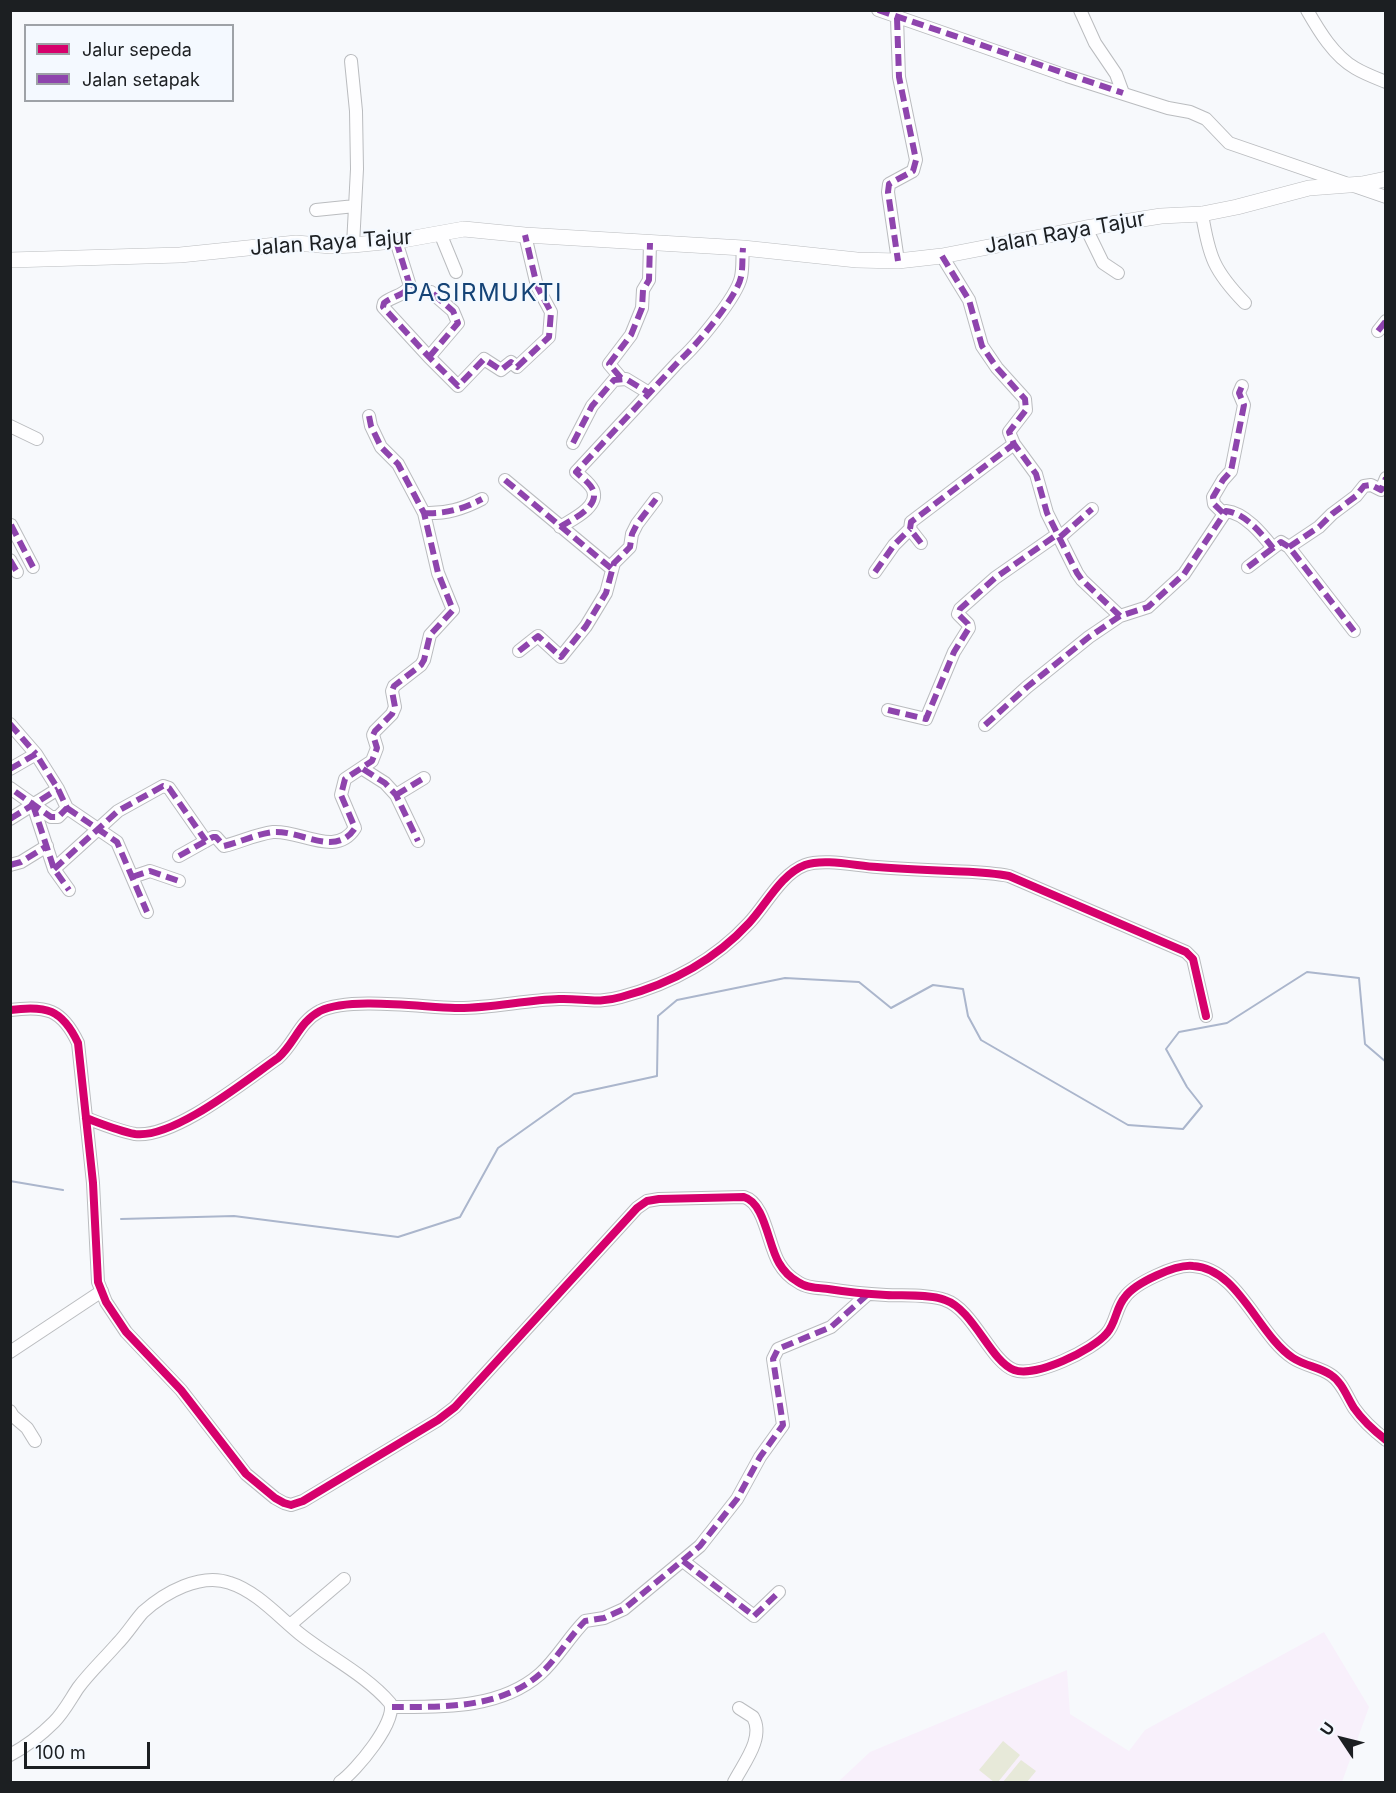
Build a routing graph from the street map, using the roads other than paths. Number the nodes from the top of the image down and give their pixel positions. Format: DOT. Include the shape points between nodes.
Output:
graph roads {
  1 [pos="878,10"];
  2 [pos="1307,10"];
  3 [pos="1085,12"];
  4 [pos="897,18"];
  5 [pos="351,62"];
  6 [pos="1386,82"];
  7 [pos="1123,93"];
  8 [pos="1386,179"];
  9 [pos="1350,185"];
  10 [pos="1386,197"];
  11 [pos="355,206"];
  12 [pos="316,210"];
  13 [pos="1202,214"];
  14 [pos="1086,228"];
  15 [pos="440,233"];
  16 [pos="525,235"];
  17 [pos="396,241"];
  18 [pos="651,243"];
  19 [pos="353,245"];
  20 [pos="742,248"];
  21 [pos="942,256"];
  22 [pos="10,260"];
  23 [pos="898,261"];
  24 [pos="456,272"];
  25 [pos="1118,273"];
  26 [pos="431,292"];
  27 [pos="1245,303"];
  28 [pos="429,357"];
  29 [pos="621,378"];
  30 [pos="1242,386"];
  31 [pos="649,393"];
  32 [pos="369,416"];
  33 [pos="10,426"];
  34 [pos="37,440"];
  35 [pos="573,443"];
  36 [pos="1014,444"];
  37 [pos="505,480"];
  38 [pos="1384,487"];
  39 [pos="482,498"];
  40 [pos="656,499"];
  41 [pos="1092,508"];
  42 [pos="424,513"];
  43 [pos="1223,513"];
  44 [pos="11,525"];
  45 [pos="560,527"];
  46 [pos="910,529"];
  47 [pos="1059,536"];
  48 [pos="921,543"];
  49 [pos="23,547"];
  50 [pos="1289,547"];
  51 [pos="1273,548"];
  52 [pos="10,553"];
  53 [pos="10,560"];
  54 [pos="33,567"];
  55 [pos="1248,567"];
  56 [pos="612,569"];
  57 [pos="17,572"];
  58 [pos="875,572"];
  59 [pos="1120,616"];
  60 [pos="1354,631"];
  61 [pos="519,651"];
  62 [pos="888,710"];
  63 [pos="10,724"];
  64 [pos="986,725"];
  65 [pos="36,754"];
  66 [pos="10,769"];
  67 [pos="363,769"];
  68 [pos="424,777"];
  69 [pos="10,788"];
  70 [pos="58,789"];
  71 [pos="396,795"];
  72 [pos="33,805"];
  73 [pos="67,808"];
  74 [pos="10,819"];
  75 [pos="97,829"];
  76 [pos="206,841"];
  77 [pos="418,841"];
  78 [pos="47,846"];
  79 [pos="179,856"];
  80 [pos="10,865"];
  81 [pos="54,869"];
  82 [pos="132,877"];
  83 [pos="179,881"];
  84 [pos="69,890"];
  85 [pos="147,912"];
  86 [pos="10,1010"];
  87 [pos="1206,1016"];
  88 [pos="86,1118"];
  89 [pos="102,1291"];
  90 [pos="868,1294"];
  91 [pos="10,1352"];
  92 [pos="10,1411"];
  93 [pos="1386,1440"];
  94 [pos="35,1441"];
  95 [pos="683,1561"];
  96 [pos="344,1579"];
  97 [pos="779,1592"];
  98 [pos="290,1625"];
  99 [pos="392,1707"];
  100 [pos="739,1708"];
  101 [pos="10,1755"];
  102 [pos="340,1782"];
  103 [pos="734,1782"];
  1 -- 4 [label="street"];
  2 -- 6 [label="street" via="1344,60"];
  3 -- 7 [label="street" via="1095,44 1116,74"];
  4 -- 7 [label="street"];
  4 -- 23 [label="street" via="899,77 916,160 913,171 889,184"];
  5 -- 11 [label="street" via="356,111"];
  7 -- 9 [label="street" via="1203,117 1229,143"];
  8 -- 9 [label="main road, Jalan Raya Tajur"];
  9 -- 10 [label="street"];
  9 -- 13 [label="main road, Jalan Raya Tajur" via="1309,188"];
  11 -- 12 [label="street"];
  11 -- 19 [label="street"];
  13 -- 14 [label="main road, Jalan Raya Tajur"];
  13 -- 27 [label="street" via="1214,264"];
  14 -- 21 [label="main road, Jalan Raya Tajur"];
  14 -- 25 [label="street" via="1104,263"];
  15 -- 16 [label="main road, Jalan Raya Tajur" via="464,229"];
  15 -- 17 [label="main road, Jalan Raya Tajur"];
  15 -- 24 [label="street"];
  16 -- 18 [label="main road, Jalan Raya Tajur"];
  16 -- 28 [label="street" via="537,286 551,312 549,337 517,367 511,362 501,370 484,359 458,386"];
  17 -- 19 [label="main road, Jalan Raya Tajur"];
  17 -- 28 [label="street" via="410,286 387,300 383,307"];
  18 -- 20 [label="main road, Jalan Raya Tajur"];
  18 -- 29 [label="street" via="649,280 643,290 642,308 631,335 609,364"];
  19 -- 22 [label="main road, Jalan Raya Tajur" via="296,243 180,255"];
  20 -- 23 [label="main road, Jalan Raya Tajur"];
  20 -- 31 [label="street" via="741,278 733,295 696,346"];
  21 -- 23 [label="main road, Jalan Raya Tajur"];
  21 -- 36 [label="street" via="969,300 982,346 1025,399 1026,410 1009,432"];
  26 -- 28 [label="street" via="453,311 458,323"];
  29 -- 31 [label="street"];
  29 -- 35 [label="street" via="599,396"];
  30 -- 43 [label="street" via="1239,393 1244,405 1231,471 1213,498"];
  31 -- 45 [label="street" via="576,472 592,488 592,502"];
  32 -- 42 [label="street" via="381,447 398,464"];
  33 -- 34 [label="street"];
  36 -- 46 [label="street" via="911,522"];
  36 -- 47 [label="street" via="1036,474 1043,503"];
  37 -- 45 [label="street"];
  38 -- 50 [label="street" via="1364,486 1319,527"];
  39 -- 42 [label="street" via="465,508"];
  40 -- 56 [label="street" via="637,524 630,547"];
  41 -- 47 [label="street"];
  42 -- 67 [label="street" via="438,573 453,610 430,635 421,665 394,686 394,711 375,730 376,754"];
  43 -- 51 [label="street" via="1231,511 1254,526"];
  43 -- 59 [label="street" via="1184,574 1148,607"];
  44 -- 49 [label="street"];
  45 -- 56 [label="street"];
  46 -- 48 [label="street"];
  46 -- 58 [label="street"];
  47 -- 59 [label="street" via="1082,580"];
  47 -- 62 [label="street" via="995,578 959,610 969,628 954,652 926,719"];
  49 -- 52 [label="street"];
  49 -- 54 [label="street"];
  50 -- 51 [label="street" via="1281,542"];
  50 -- 60 [label="street"];
  51 -- 55 [label="street"];
  53 -- 57 [label="street"];
  56 -- 61 [label="street" via="606,593 561,657 538,636"];
  59 -- 64 [label="street" via="1027,687"];
  63 -- 65 [label="street"];
  65 -- 66 [label="street"];
  65 -- 70 [label="street"];
  67 -- 71 [label="street"];
  67 -- 76 [label="street" via="345,779 341,790 355,828 349,837 333,843 275,832 224,846 215,837"];
  68 -- 71 [label="street"];
  69 -- 72 [label="street"];
  70 -- 72 [label="street"];
  70 -- 73 [label="street"];
  71 -- 77 [label="street"];
  72 -- 73 [label="street" via="51,817 58,817"];
  72 -- 74 [label="street"];
  72 -- 78 [label="street"];
  73 -- 75 [label="street"];
  75 -- 76 [label="street" via="148,792 165,785"];
  75 -- 81 [label="street"];
  75 -- 82 [label="street" via="117,842"];
  76 -- 79 [label="street"];
  78 -- 80 [label="street"];
  78 -- 81 [label="street"];
  81 -- 84 [label="street"];
  82 -- 83 [label="street" via="150,871"];
  82 -- 85 [label="street"];
  86 -- 88 [label="street" via="45,1009 58,1013 69,1025 78,1043"];
  87 -- 88 [label="street" via="1193,959 1186,952 1009,876 830,863 806,865 789,875 719,952 694,969 622,997 600,1002 557,999 459,1008 338,1005 305,1022 278,1058 185,1121 137,1134"];
  88 -- 89 [label="street" via="98,1282"];
  89 -- 90 [label="street" via="126,1332 181,1390 246,1474 275,1498 291,1505 406,1440 455,1407 647,1201 749,1198 760,1212 780,1263 795,1281 804,1286"];
  89 -- 91 [label="street"];
  90 -- 93 [label="street" via="944,1299 960,1310 1001,1361 1011,1370 1022,1372 1044,1369 1099,1343 1110,1330 1124,1297 1141,1284 1181,1266 1213,1270 1293,1358 1331,1375 1370,1427"];
  90 -- 95 [label="street" via="831,1327 778,1349 773,1359 783,1425 737,1499"];
  92 -- 94 [label="street"];
  95 -- 97 [label="street" via="754,1616"];
  95 -- 99 [label="street" via="616,1614 585,1621 539,1675 517,1689 467,1704"];
  96 -- 98 [label="street"];
  98 -- 99 [label="street" via="387,1698"];
  98 -- 101 [label="street" via="233,1583 202,1581 186,1586 141,1614 54,1722"];
  99 -- 102 [label="street" via="380,1735"];
  100 -- 103 [label="street" via="753,1717 756,1726 754,1746"];
}
